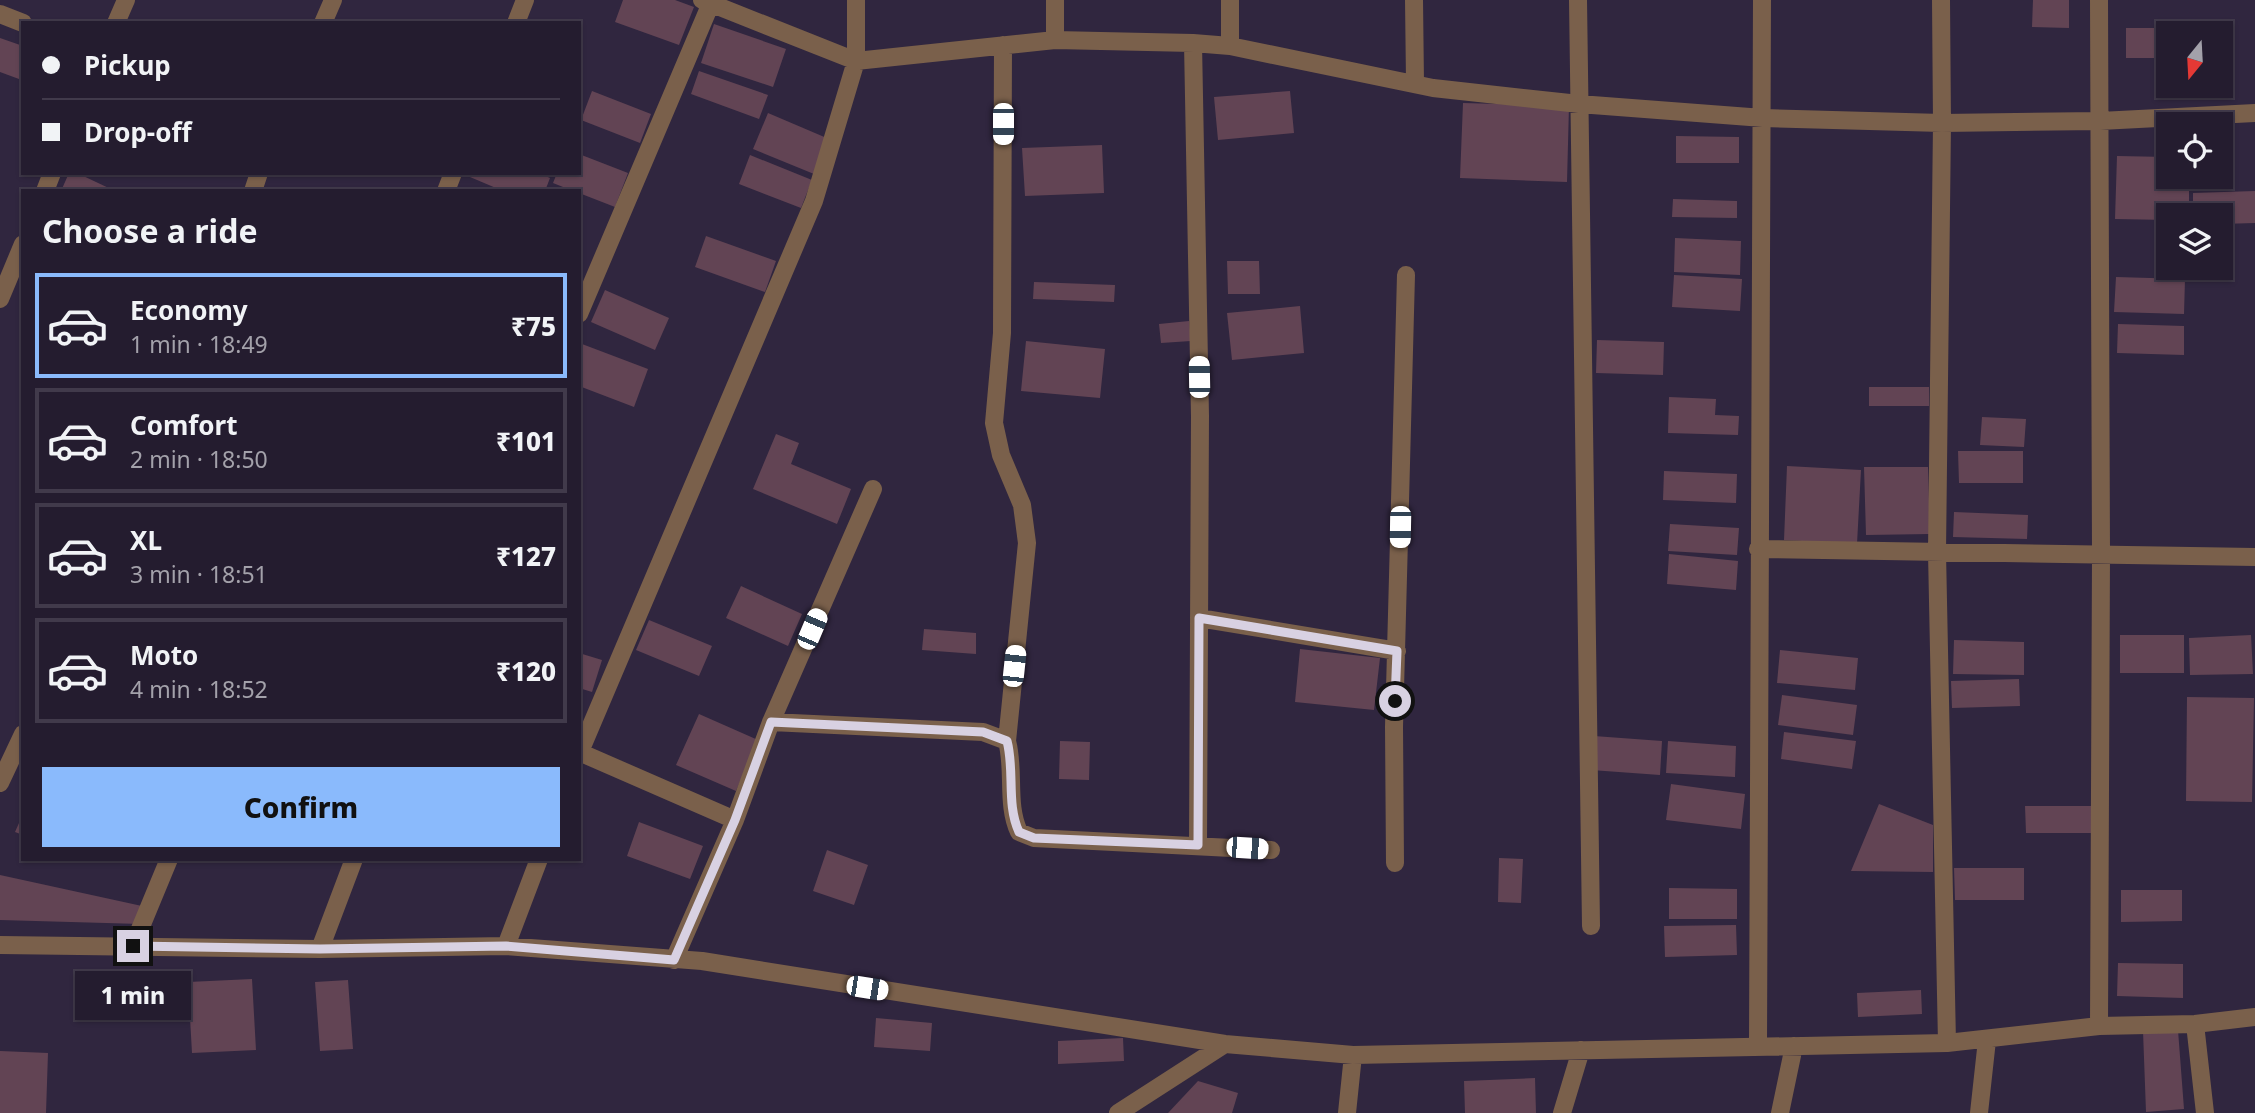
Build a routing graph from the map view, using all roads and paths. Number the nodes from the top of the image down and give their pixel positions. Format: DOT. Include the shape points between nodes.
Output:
graph roads {
  1 [pos="126,0"];
  2 [pos="333,0"];
  3 [pos="525,0"];
  4 [pos="856,0"];
  5 [pos="1055,0"];
  6 [pos="1230,0"];
  7 [pos="1413,0"];
  8 [pos="1578,0"];
  9 [pos="1762,0"];
  10 [pos="1941,0"];
  11 [pos="2099,0"];
  12 [pos="706,1"];
  13 [pos="0,14"];
  14 [pos="117,21"];
  15 [pos="324,21"];
  16 [pos="517,21"];
  17 [pos="21,22"];
  18 [pos="1055,40"];
  19 [pos="1193,43"];
  20 [pos="1003,46"];
  21 [pos="1230,46"];
  22 [pos="856,61"];
  23 [pos="1415,82"];
  24 [pos="1579,104"];
  25 [pos="2255,113"];
  26 [pos="1763,118"];
  27 [pos="2100,121"];
  28 [pos="1942,123"];
  29 [pos="21,249"];
  30 [pos="1406,275"];
  31 [pos="0,299"];
  32 [pos="581,309"];
  33 [pos="873,489"];
  34 [pos="1758,550"];
  35 [pos="1937,552"];
  36 [pos="2101,555"];
  37 [pos="2255,557"];
  38 [pos="1199,618"];
  39 [pos="1397,651"];
  40 [pos="771,722"];
  41 [pos="21,738"];
  42 [pos="1007,741"];
  43 [pos="581,748"];
  44 [pos="581,754"];
  45 [pos="0,783"];
  46 [pos="735,820"];
  47 [pos="1198,845"];
  48 [pos="1272,850"];
  49 [pos="168,861"];
  50 [pos="353,861"];
  51 [pos="538,861"];
  52 [pos="1395,863"];
  53 [pos="1591,926"];
  54 [pos="0,945"];
  55 [pos="133,946"];
  56 [pos="506,946"];
  57 [pos="320,949"];
  58 [pos="674,960"];
  59 [pos="2255,1017"];
  60 [pos="2195,1024"];
  61 [pos="2099,1026"];
  62 [pos="1987,1040"];
  63 [pos="1947,1043"];
  64 [pos="1225,1044"];
  65 [pos="1758,1046"];
  66 [pos="1794,1046"];
  67 [pos="1581,1050"];
  68 [pos="1353,1055"];
  69 [pos="1123,1111"];
  70 [pos="1347,1113"];
  71 [pos="1562,1113"];
  72 [pos="1780,1113"];
  73 [pos="1979,1113"];
  74 [pos="2205,1113"];
  1 -- 14 [label="street"];
  2 -- 15 [label="street"];
  3 -- 16 [label="street"];
  4 -- 22 [label="street"];
  5 -- 18 [label="street"];
  6 -- 21 [label="street"];
  7 -- 23 [label="street"];
  8 -- 24 [label="street"];
  9 -- 26 [label="street"];
  10 -- 28 [label="street"];
  11 -- 27 [label="street"];
  12 -- 22 [label="street"];
  12 -- 32 [label="street"];
  13 -- 17 [label="street"];
  18 -- 19 [label="street"];
  18 -- 20 [label="street"];
  19 -- 21 [label="street"];
  19 -- 38 [label="street"];
  20 -- 22 [label="street"];
  20 -- 42 [label="street" via="1002,333 994,423 1001,455 1022,505 1027,543"];
  21 -- 23 [label="street"];
  22 -- 43 [label="street" via="814,201"];
  23 -- 24 [label="street" via="1433,88"];
  24 -- 26 [label="street"];
  24 -- 53 [label="street"];
  25 -- 27 [label="street"];
  26 -- 28 [label="street"];
  26 -- 34 [label="street"];
  27 -- 28 [label="street"];
  27 -- 36 [label="street"];
  28 -- 35 [label="street"];
  29 -- 31 [label="street"];
  30 -- 39 [label="street"];
  33 -- 40 [label="street"];
  34 -- 35 [label="street"];
  34 -- 65 [label="street"];
  35 -- 36 [label="street"];
  35 -- 63 [label="street"];
  36 -- 37 [label="street"];
  36 -- 61 [label="street"];
  38 -- 39 [label="street"];
  38 -- 47 [label="street"];
  39 -- 52 [label="street"];
  40 -- 42 [label="street" via="983,732"];
  40 -- 46 [label="street"];
  41 -- 45 [label="street"];
  42 -- 47 [label="street" via="1013,820 1019,832 1034,838"];
  44 -- 46 [label="street"];
  46 -- 58 [label="street"];
  47 -- 48 [label="street"];
  49 -- 55 [label="street"];
  50 -- 57 [label="street"];
  51 -- 56 [label="street"];
  54 -- 55 [label="street"];
  55 -- 57 [label="street"];
  56 -- 57 [label="street"];
  56 -- 58 [label="street"];
  58 -- 64 [label="street"];
  59 -- 60 [label="street"];
  60 -- 61 [label="street"];
  60 -- 74 [label="street"];
  61 -- 62 [label="street"];
  62 -- 63 [label="street"];
  62 -- 73 [label="street"];
  63 -- 66 [label="street"];
  64 -- 68 [label="street"];
  64 -- 69 [label="street"];
  65 -- 66 [label="street"];
  65 -- 67 [label="street"];
  66 -- 72 [label="street"];
  67 -- 68 [label="street"];
  67 -- 71 [label="street"];
  68 -- 70 [label="street"];
}
